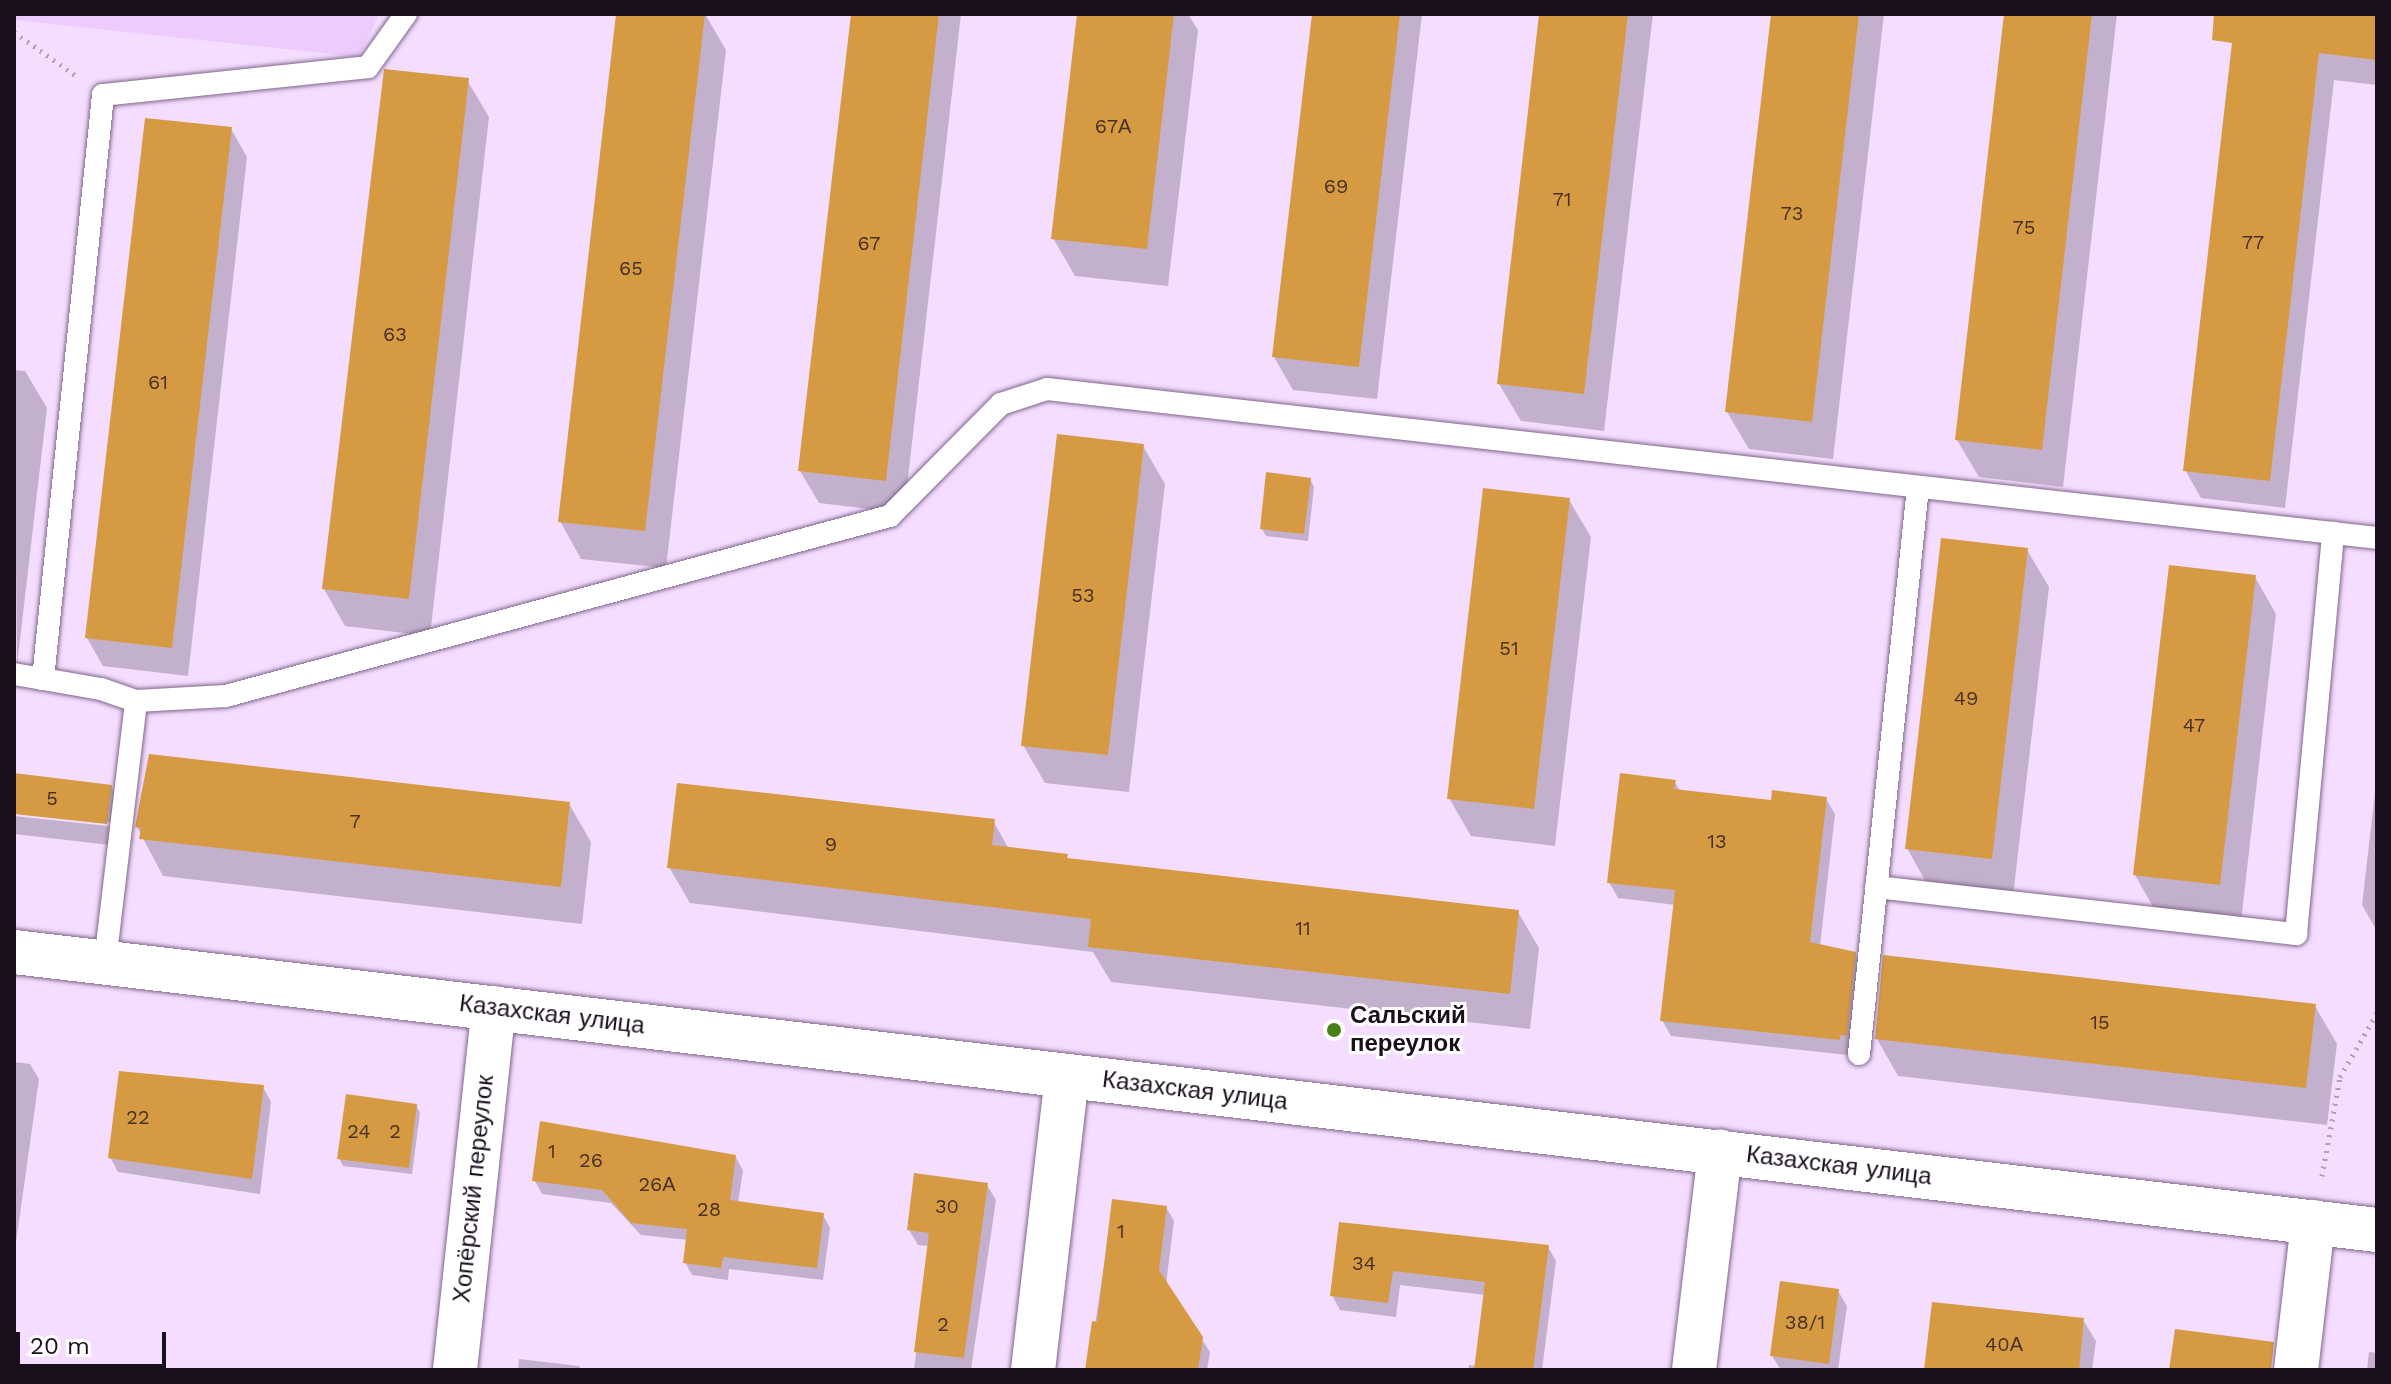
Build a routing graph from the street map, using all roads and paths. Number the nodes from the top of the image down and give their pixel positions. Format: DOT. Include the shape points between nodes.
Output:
graph roads {
  1 [pos="406,14"];
  2 [pos="14,32"];
  3 [pos="103,95"];
  4 [pos="1918,487"];
  5 [pos="2333,533"];
  6 [pos="2377,538"];
  7 [pos="14,674"];
  8 [pos="43,679"];
  9 [pos="136,701"];
  10 [pos="1876,887"];
  11 [pos="14,952"];
  12 [pos="105,962"];
  13 [pos="494,1008"];
  14 [pos="2377,1013"];
  15 [pos="1859,1054"];
  16 [pos="1067,1076"];
  17 [pos="1720,1152"];
  18 [pos="2313,1222"];
  19 [pos="2377,1230"];
  20 [pos="455,1370"];
  21 [pos="1033,1370"];
  22 [pos="1694,1370"];
  23 [pos="2296,1370"];
  1 -- 3 [label="lane" via="368,67"];
  2 -- 3 [label="path"];
  3 -- 8 [label="lane"];
  4 -- 5 [label="lane"];
  4 -- 9 [label="lane" via="1047,389 1001,404 890,516 226,696"];
  4 -- 10 [label="lane"];
  5 -- 6 [label="lane"];
  5 -- 10 [label="lane" via="2296,934"];
  7 -- 8 [label="lane"];
  8 -- 9 [label="lane"];
  9 -- 12 [label="lane"];
  10 -- 15 [label="lane"];
  11 -- 12 [label="main road, Казахская улица"];
  12 -- 13 [label="main road, Казахская улица"];
  13 -- 16 [label="main road, Казахская улица"];
  13 -- 20 [label="main road, Хопёрский переулок"];
  14 -- 18 [label="path" via="2340,1077"];
  16 -- 17 [label="main road, Казахская улица"];
  16 -- 21 [label="main road"];
  17 -- 18 [label="main road, Казахская улица"];
  17 -- 22 [label="main road"];
  18 -- 19 [label="main road, Казахская улица"];
  18 -- 23 [label="main road"];
}
